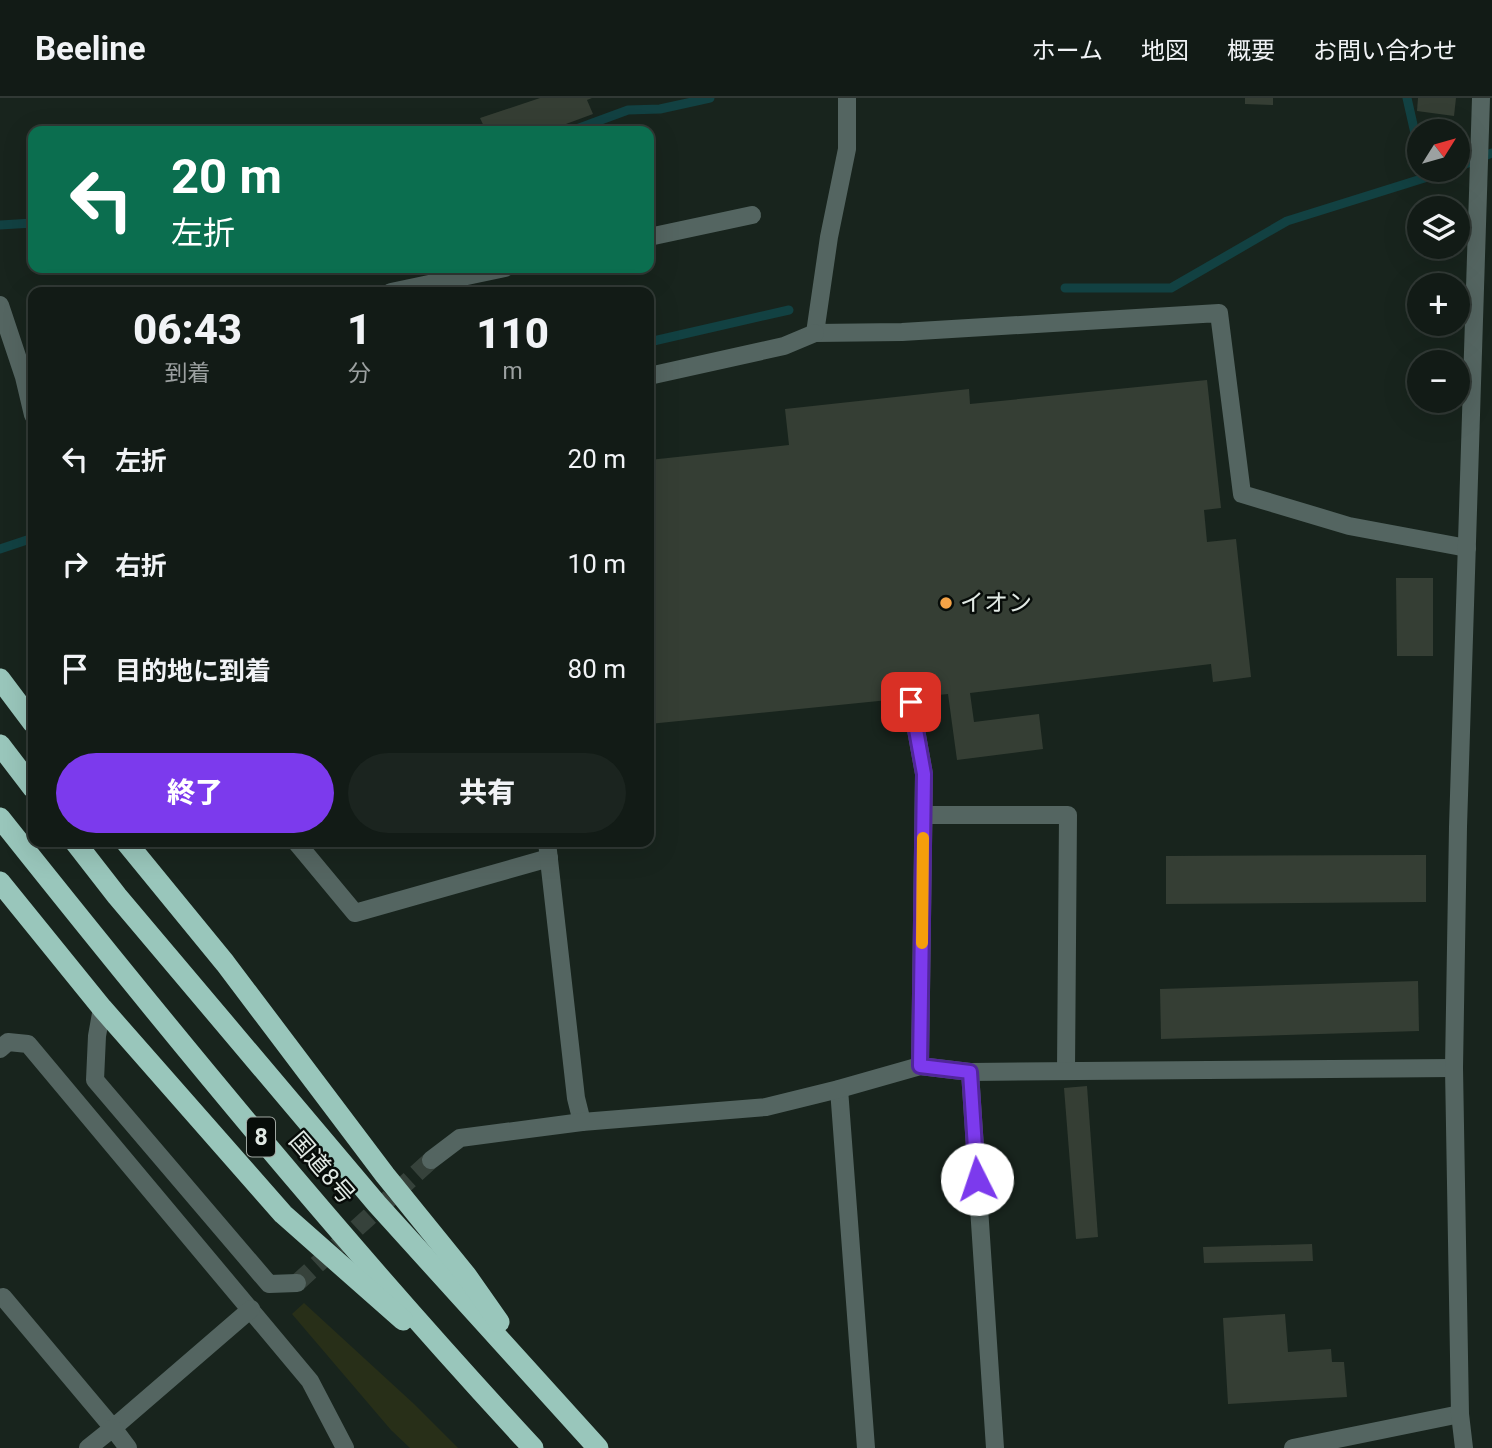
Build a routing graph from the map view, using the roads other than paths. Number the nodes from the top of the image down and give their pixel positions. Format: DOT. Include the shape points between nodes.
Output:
graph roads {
  1 [pos="847,98"];
  2 [pos="1481,98"];
  3 [pos="752,215"];
  4 [pos="654,236"];
  5 [pos="481,273"];
  6 [pos="415,287"];
  7 [pos="0,304"];
  8 [pos="815,333"];
  9 [pos="28,374"];
  10 [pos="654,375"];
  11 [pos="1467,548"];
  12 [pos="0,679"];
  13 [pos="911,702"];
  14 [pos="25,704"];
  15 [pos="0,745"];
  16 [pos="28,781"];
  17 [pos="924,816"];
  18 [pos="0,818"];
  19 [pos="79,847"];
  20 [pos="130,847"];
  21 [pos="300,847"];
  22 [pos="548,850"];
  23 [pos="0,882"];
  24 [pos="102,1008"];
  25 [pos="0,1049"];
  26 [pos="920,1066"];
  27 [pos="1454,1068"];
  28 [pos="1066,1070"];
  29 [pos="970,1072"];
  30 [pos="839,1090"];
  31 [pos="582,1122"];
  32 [pos="431,1160"];
  33 [pos="297,1283"];
  34 [pos="1,1296"];
  35 [pos="251,1309"];
  36 [pos="463,1372"];
  37 [pos="560,1406"];
  38 [pos="1460,1414"];
  39 [pos="113,1428"];
  40 [pos="88,1448"];
  41 [pos="128,1448"];
  42 [pos="345,1448"];
  43 [pos="533,1448"];
  44 [pos="598,1448"];
  45 [pos="866,1448"];
  46 [pos="995,1448"];
  47 [pos="1293,1448"];
  48 [pos="1464,1448"];
  1 -- 8 [label="street" via="847,149"];
  2 -- 11 [label="street"];
  3 -- 4 [label="street"];
  5 -- 6 [label="street"];
  7 -- 9 [label="street"];
  8 -- 10 [label="street" via="784,346"];
  8 -- 11 [label="street" via="1219,313 1242,494 1349,527"];
  11 -- 27 [label="street"];
  12 -- 14 [label="highway"];
  13 -- 17 [label="street" via="924,774"];
  15 -- 16 [label="highway"];
  17 -- 26 [label="street"];
  17 -- 28 [label="street" via="1068,815"];
  18 -- 36 [label="highway, 国道8号 / 8" via="183,1046"];
  19 -- 37 [label="highway, 国道8号 / 8" via="377,1204"];
  20 -- 37 [label="highway, 8" via="466,1275"];
  21 -- 22 [label="street" via="355,913"];
  22 -- 31 [label="street"];
  23 -- 24 [label="highway, 8"];
  24 -- 33 [label="street" via="95,1080 269,1284"];
  24 -- 36 [label="highway, 8" via="283,1214"];
  25 -- 35 [label="street" via="8,1042 28,1044"];
  26 -- 29 [label="street"];
  26 -- 30 [label="street"];
  27 -- 28 [label="street"];
  27 -- 38 [label="street"];
  28 -- 29 [label="street"];
  29 -- 46 [label="street"];
  30 -- 31 [label="street" via="766,1107"];
  30 -- 45 [label="street"];
  31 -- 32 [label="street" via="460,1138"];
  34 -- 39 [label="street"];
  35 -- 39 [label="street"];
  35 -- 42 [label="street" via="310,1381"];
  36 -- 43 [label="highway, 国道8号 / 8"];
  37 -- 44 [label="highway, 国道8号 / 8"];
  38 -- 47 [label="street"];
  38 -- 48 [label="street"];
  39 -- 40 [label="street"];
  39 -- 41 [label="street"];
}
